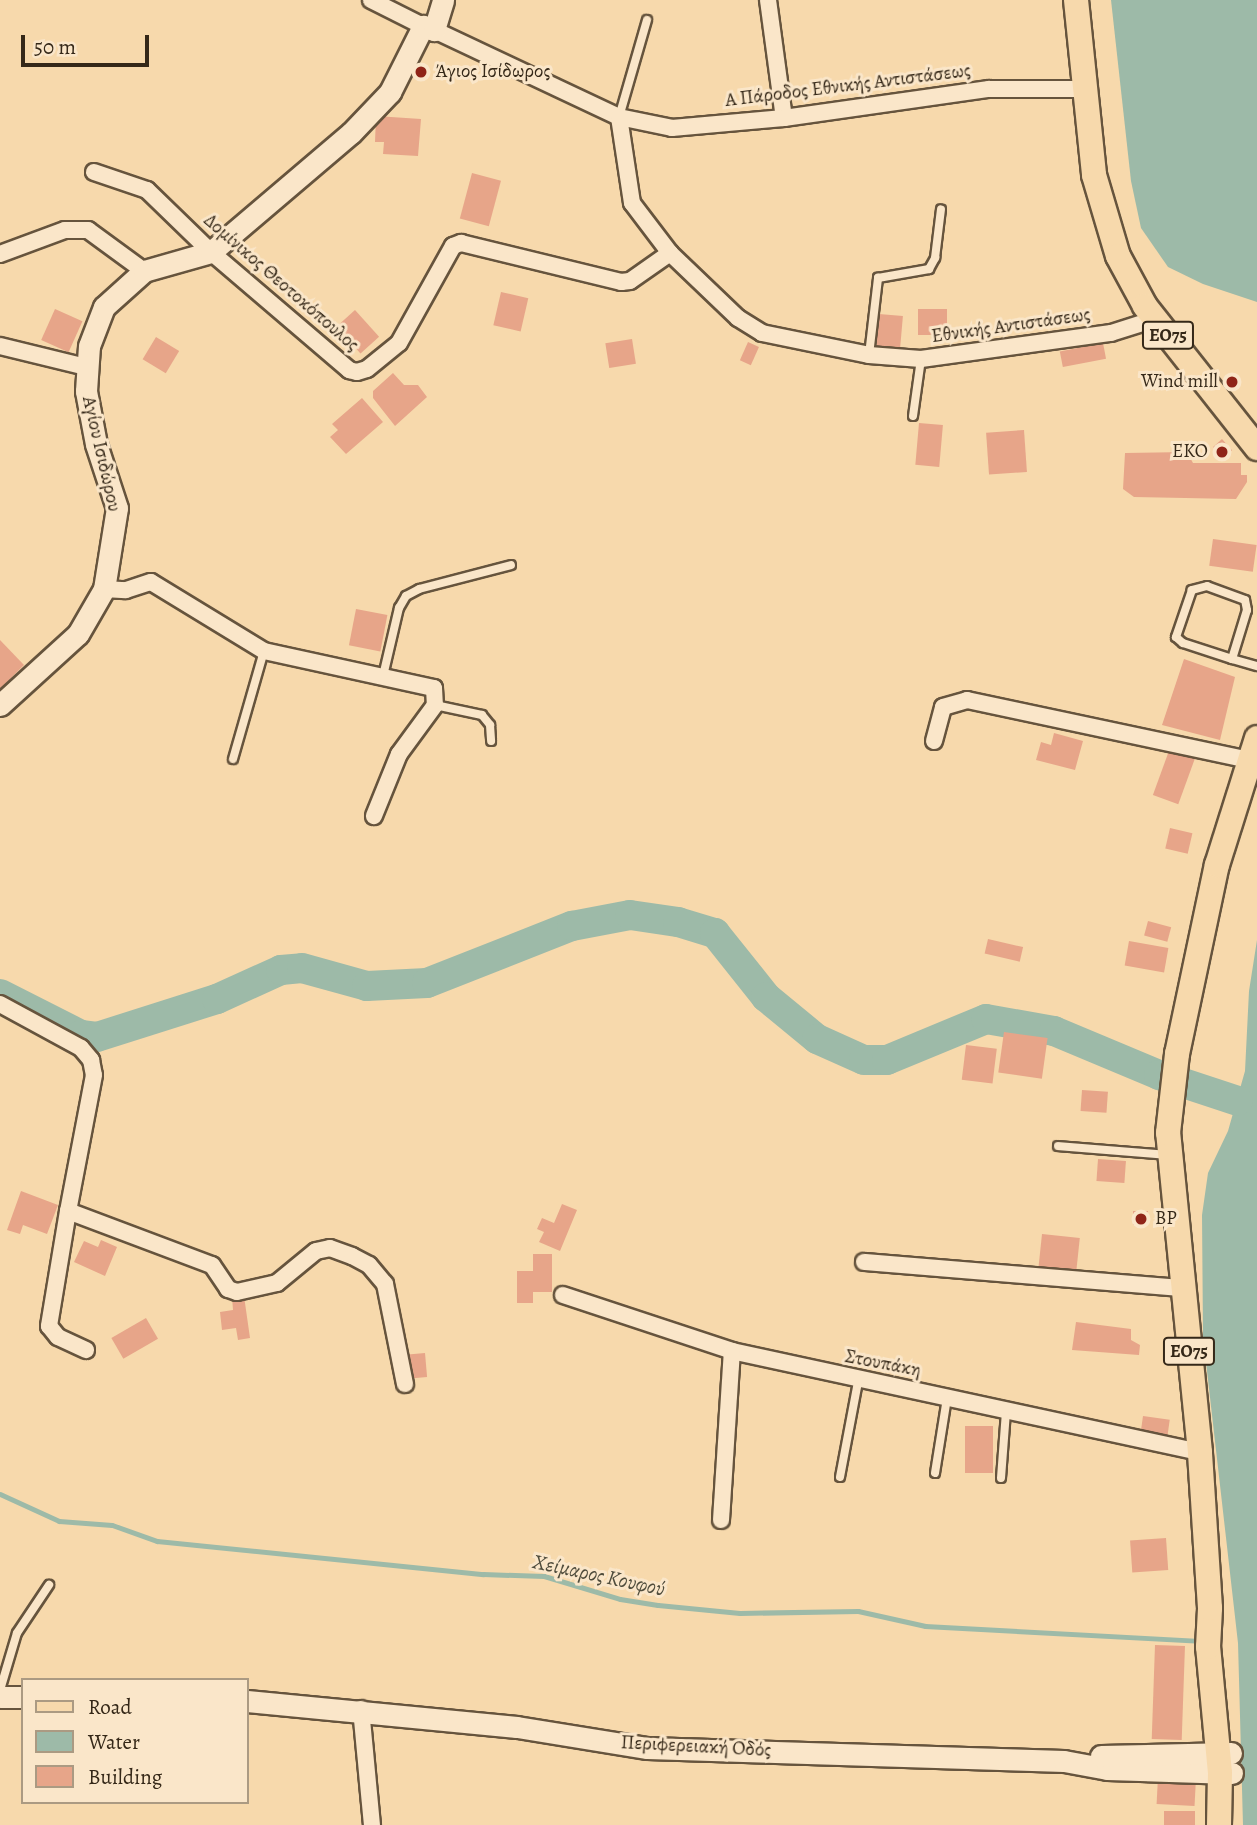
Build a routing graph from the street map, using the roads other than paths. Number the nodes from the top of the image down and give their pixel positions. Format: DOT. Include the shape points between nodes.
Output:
graph roads {
  1 [pos="371,0"];
  2 [pos="443,0"];
  3 [pos="768,0"];
  4 [pos="1076,0"];
  5 [pos="1089,0"];
  6 [pos="647,20"];
  7 [pos="429,28"];
  8 [pos="1085,89"];
  9 [pos="619,117"];
  10 [pos="784,118"];
  11 [pos="94,172"];
  12 [pos="941,209"];
  13 [pos="1105,209"];
  14 [pos="211,251"];
  15 [pos="670,253"];
  16 [pos="0,254"];
  17 [pos="144,271"];
  18 [pos="1155,319"];
  19 [pos="0,346"];
  20 [pos="869,355"];
  21 [pos="921,359"];
  22 [pos="86,367"];
  23 [pos="913,416"];
  24 [pos="1257,448"];
  25 [pos="511,565"];
  26 [pos="104,589"];
  27 [pos="264,651"];
  28 [pos="1232,659"];
  29 [pos="1257,666"];
  30 [pos="383,676"];
  31 [pos="0,705"];
  32 [pos="435,705"];
  33 [pos="491,741"];
  34 [pos="934,741"];
  35 [pos="1253,749"];
  36 [pos="233,760"];
  37 [pos="374,816"];
  38 [pos="0,1004"];
  39 [pos="1058,1146"];
  40 [pos="1168,1155"];
  41 [pos="68,1211"];
  42 [pos="864,1262"];
  43 [pos="1182,1288"];
  44 [pos="563,1295"];
  45 [pos="86,1350"];
  46 [pos="732,1351"];
  47 [pos="858,1382"];
  48 [pos="405,1384"];
  49 [pos="947,1398"];
  50 [pos="1006,1411"];
  51 [pos="1200,1452"];
  52 [pos="936,1473"];
  53 [pos="840,1477"];
  54 [pos="1001,1478"];
  55 [pos="722,1520"];
  56 [pos="49,1585"];
  57 [pos="0,1690"];
  58 [pos="0,1697"];
  59 [pos="21,1697"];
  60 [pos="248,1701"];
  61 [pos="361,1709"];
  62 [pos="1225,1763"];
  63 [pos="372,1825"];
  64 [pos="1219,1825"];
  65 [pos="1232,1825"];
  1 -- 7 [label="street"];
  2 -- 7 [label="main road, Αγίου Ισιδώρου"];
  3 -- 10 [label="street"];
  4 -- 8 [label="main road, ΕΟ75"];
  5 -- 13 [label="main road, ΕΟ75" via="1107,173"];
  6 -- 9 [label="lane"];
  7 -- 9 [label="street"];
  7 -- 14 [label="main road, Αγίου Ισιδώρου" via="382,102"];
  8 -- 10 [label="street, Α Πάροδος Εθνικής Αντιστάσεως" via="982,90"];
  8 -- 13 [label="main road, ΕΟ75" via="1094,175"];
  9 -- 10 [label="street, Α Πάροδος Εθνικής Αντιστάσεως" via="672,128"];
  9 -- 15 [label="street, Εθνικής Αντιστάσεως" via="632,203"];
  11 -- 14 [label="street, Δομίνικος Θεοτοκόπουλος" via="146,190"];
  12 -- 20 [label="lane" via="935,258 929,270 878,278"];
  13 -- 18 [label="main road, ΕΟ75" via="1124,270"];
  14 -- 15 [label="street, Δομίνικος Θεοτοκόπουλος" via="349,370 357,372 399,343 453,246 461,243 621,282 630,281"];
  14 -- 17 [label="main road, Αγίου Ισιδώρου"];
  15 -- 20 [label="street, Εθνικής Αντιστάσεως" via="738,318 762,333"];
  16 -- 17 [label="street" via="65,230 88,230"];
  17 -- 22 [label="main road, Αγίου Ισιδώρου" via="104,307"];
  18 -- 21 [label="street, Εθνικής Αντιστάσεως" via="1111,333"];
  18 -- 24 [label="main road, ΕΟ75"];
  19 -- 22 [label="street"];
  20 -- 21 [label="street, Εθνικής Αντιστάσεως"];
  21 -- 23 [label="lane"];
  22 -- 26 [label="main road, Αγίου Ισιδώρου" via="91,424 117,508"];
  25 -- 30 [label="lane" via="406,596"];
  26 -- 27 [label="street" via="126,590 151,582"];
  26 -- 31 [label="main road, Αγίου Ισιδώρου" via="78,634"];
  27 -- 30 [label="street"];
  27 -- 36 [label="lane"];
  28 -- 28 [label="lane" via="1247,610 1245,600 1198,587 1186,603 1176,637"];
  28 -- 29 [label="lane"];
  30 -- 32 [label="street" via="434,688"];
  32 -- 33 [label="lane" via="481,715 490,725"];
  32 -- 37 [label="street" via="399,754"];
  34 -- 35 [label="street" via="943,707 967,700"];
  35 -- 40 [label="main road, ΕΟ75" via="1217,865 1177,1054"];
  38 -- 41 [label="street" via="72,1043 91,1060 94,1074"];
  39 -- 40 [label="lane"];
  40 -- 43 [label="main road, ΕΟ75"];
  41 -- 45 [label="street" via="49,1326 58,1337"];
  41 -- 48 [label="street" via="212,1265 228,1289 237,1292 277,1283 316,1251 330,1248 352,1256 369,1265 385,1284"];
  42 -- 43 [label="street"];
  43 -- 51 [label="main road, ΕΟ75"];
  44 -- 46 [label="street, Στουπάκη"];
  46 -- 47 [label="street, Στουπάκη"];
  46 -- 55 [label="street"];
  47 -- 49 [label="street, Στουπάκη"];
  47 -- 53 [label="lane"];
  49 -- 50 [label="street, Στουπάκη"];
  49 -- 52 [label="lane"];
  50 -- 51 [label="street, Στουπάκη"];
  50 -- 54 [label="lane"];
  51 -- 62 [label="main road, ΕΟ75" via="1210,1608 1208,1647"];
  56 -- 57 [label="lane" via="17,1633"];
  58 -- 59 [label="main road"];
  60 -- 61 [label="main road, Περιφερειακή Οδός"];
  61 -- 62 [label="main road, Περιφερειακή Οδός" via="647,1748 1065,1761 1102,1756"];
  61 -- 63 [label="street"];
  62 -- 64 [label="main road, ΕΟ75"];
  62 -- 65 [label="main road, ΕΟ75"];
}
